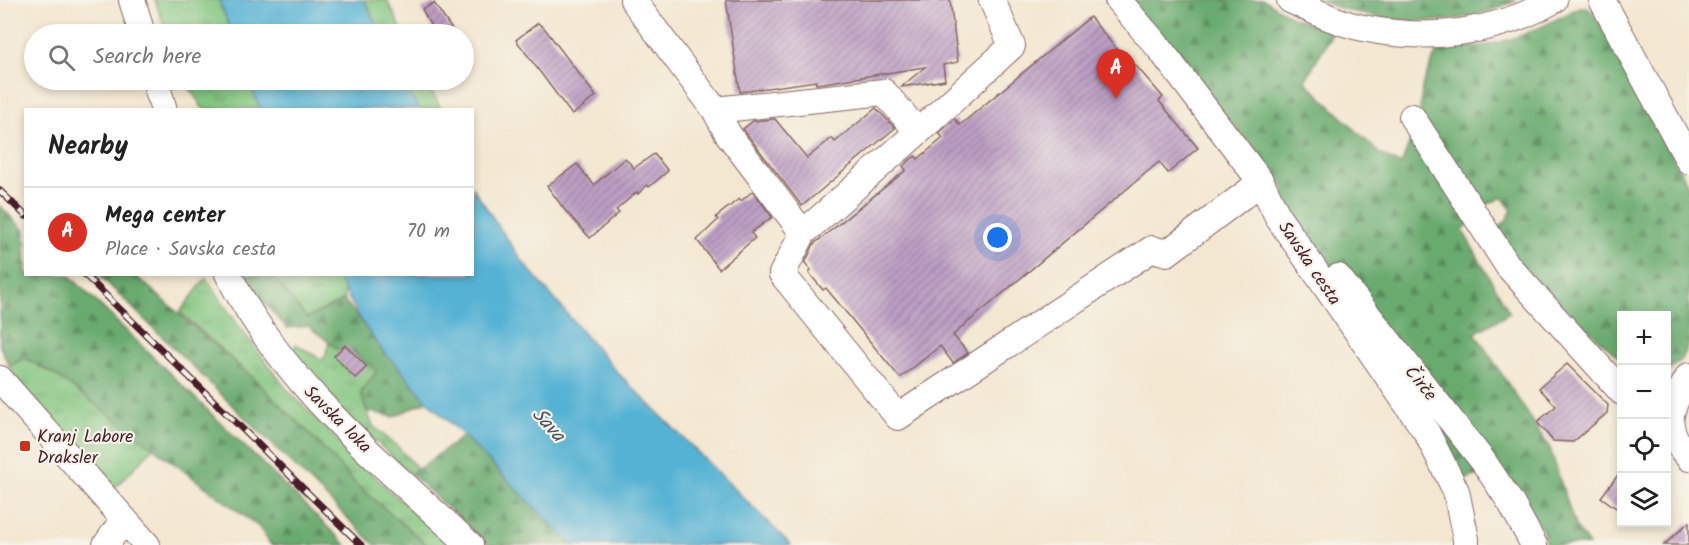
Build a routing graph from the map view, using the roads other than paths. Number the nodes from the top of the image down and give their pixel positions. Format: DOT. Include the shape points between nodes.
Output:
graph roads {
  1 [pos="132,0"];
  2 [pos="633,0"];
  3 [pos="992,0"];
  4 [pos="1118,0"];
  5 [pos="1290,0"];
  6 [pos="1554,0"];
  7 [pos="1602,0"];
  8 [pos="138,24"];
  9 [pos="158,90"];
  10 [pos="163,108"];
  11 [pos="715,110"];
  12 [pos="1412,117"];
  13 [pos="918,132"];
  14 [pos="1689,161"];
  15 [pos="1261,182"];
  16 [pos="803,233"];
  17 [pos="1290,236"];
  18 [pos="229,276"];
  19 [pos="1689,376"];
  20 [pos="0,378"];
  21 [pos="1617,386"];
  22 [pos="1669,419"];
  23 [pos="1671,432"];
  24 [pos="1689,458"];
  25 [pos="124,519"];
  26 [pos="106,545"];
  27 [pos="147,545"];
  28 [pos="470,545"];
  29 [pos="1466,545"];
  30 [pos="1534,545"];
  1 -- 8 [label="street"];
  2 -- 11 [label="street"];
  3 -- 13 [label="street" via="1012,46"];
  4 -- 15 [label="street, Savska cesta"];
  5 -- 6 [label="street" via="1362,28 1422,35 1474,30 1512,20"];
  7 -- 14 [label="street"];
  9 -- 10 [label="street"];
  11 -- 13 [label="street" via="884,92"];
  11 -- 16 [label="street" via="728,134"];
  12 -- 21 [label="street" via="1508,266"];
  13 -- 16 [label="street"];
  15 -- 16 [label="street" via="1167,253 1152,249 898,417 782,274"];
  15 -- 17 [label="street, Savska cesta"];
  17 -- 29 [label="street, Savska cesta" via="1426,433 1456,491"];
  17 -- 30 [label="street, Čirče" via="1327,263 1389,340 1483,461"];
  18 -- 28 [label="street, Savska loka" via="272,347 321,404"];
  19 -- 22 [label="street"];
  20 -- 25 [label="street"];
  23 -- 24 [label="street"];
  25 -- 26 [label="street"];
  25 -- 27 [label="street"];
}
